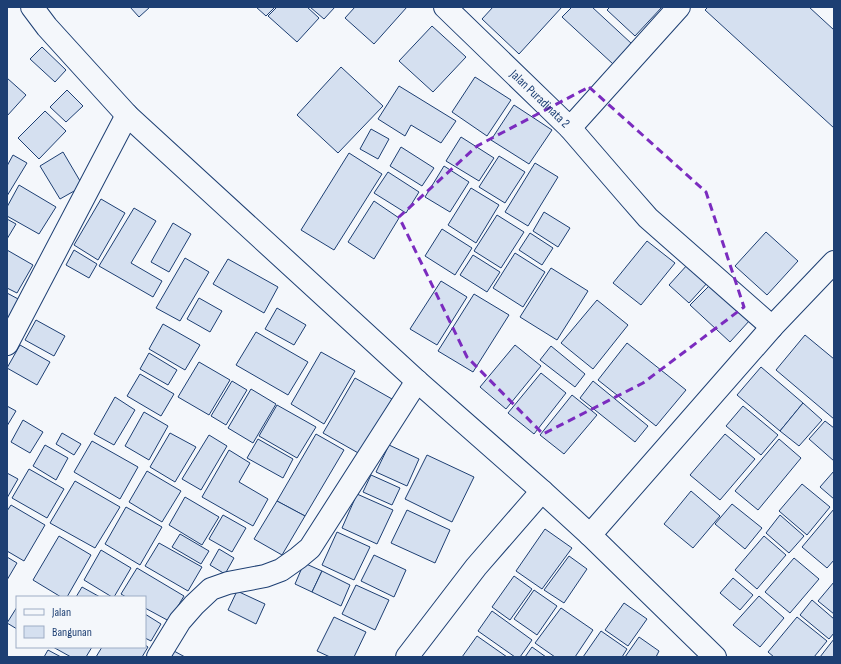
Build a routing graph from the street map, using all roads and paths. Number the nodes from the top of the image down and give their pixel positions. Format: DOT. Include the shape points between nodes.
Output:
graph roads {
  1 [pos="32,7"];
  2 [pos="445,7"];
  3 [pos="679,7"];
  4 [pos="127,115"];
  5 [pos="570,128"];
  6 [pos="834,262"];
  7 [pos="772,328"];
  8 [pos="7,344"];
  9 [pos="417,381"];
  10 [pos="542,491"];
  11 [pos="590,535"];
  12 [pos="158,657"];
  13 [pos="407,657"];
  14 [pos="715,657"];
  1 -- 4 [label="street"];
  2 -- 5 [label="street, Jalan Puradinata 2"];
  3 -- 5 [label="street, Jalan Puradinata 2"];
  4 -- 8 [label="street"];
  4 -- 9 [label="street"];
  5 -- 7 [label="street" via="648,218"];
  6 -- 7 [label="street"];
  7 -- 11 [label="street"];
  9 -- 10 [label="street"];
  9 -- 12 [label="street" via="310,548 281,570 211,589 180,622"];
  10 -- 11 [label="street"];
  10 -- 13 [label="street" via="476,567"];
  11 -- 14 [label="street"];
}
